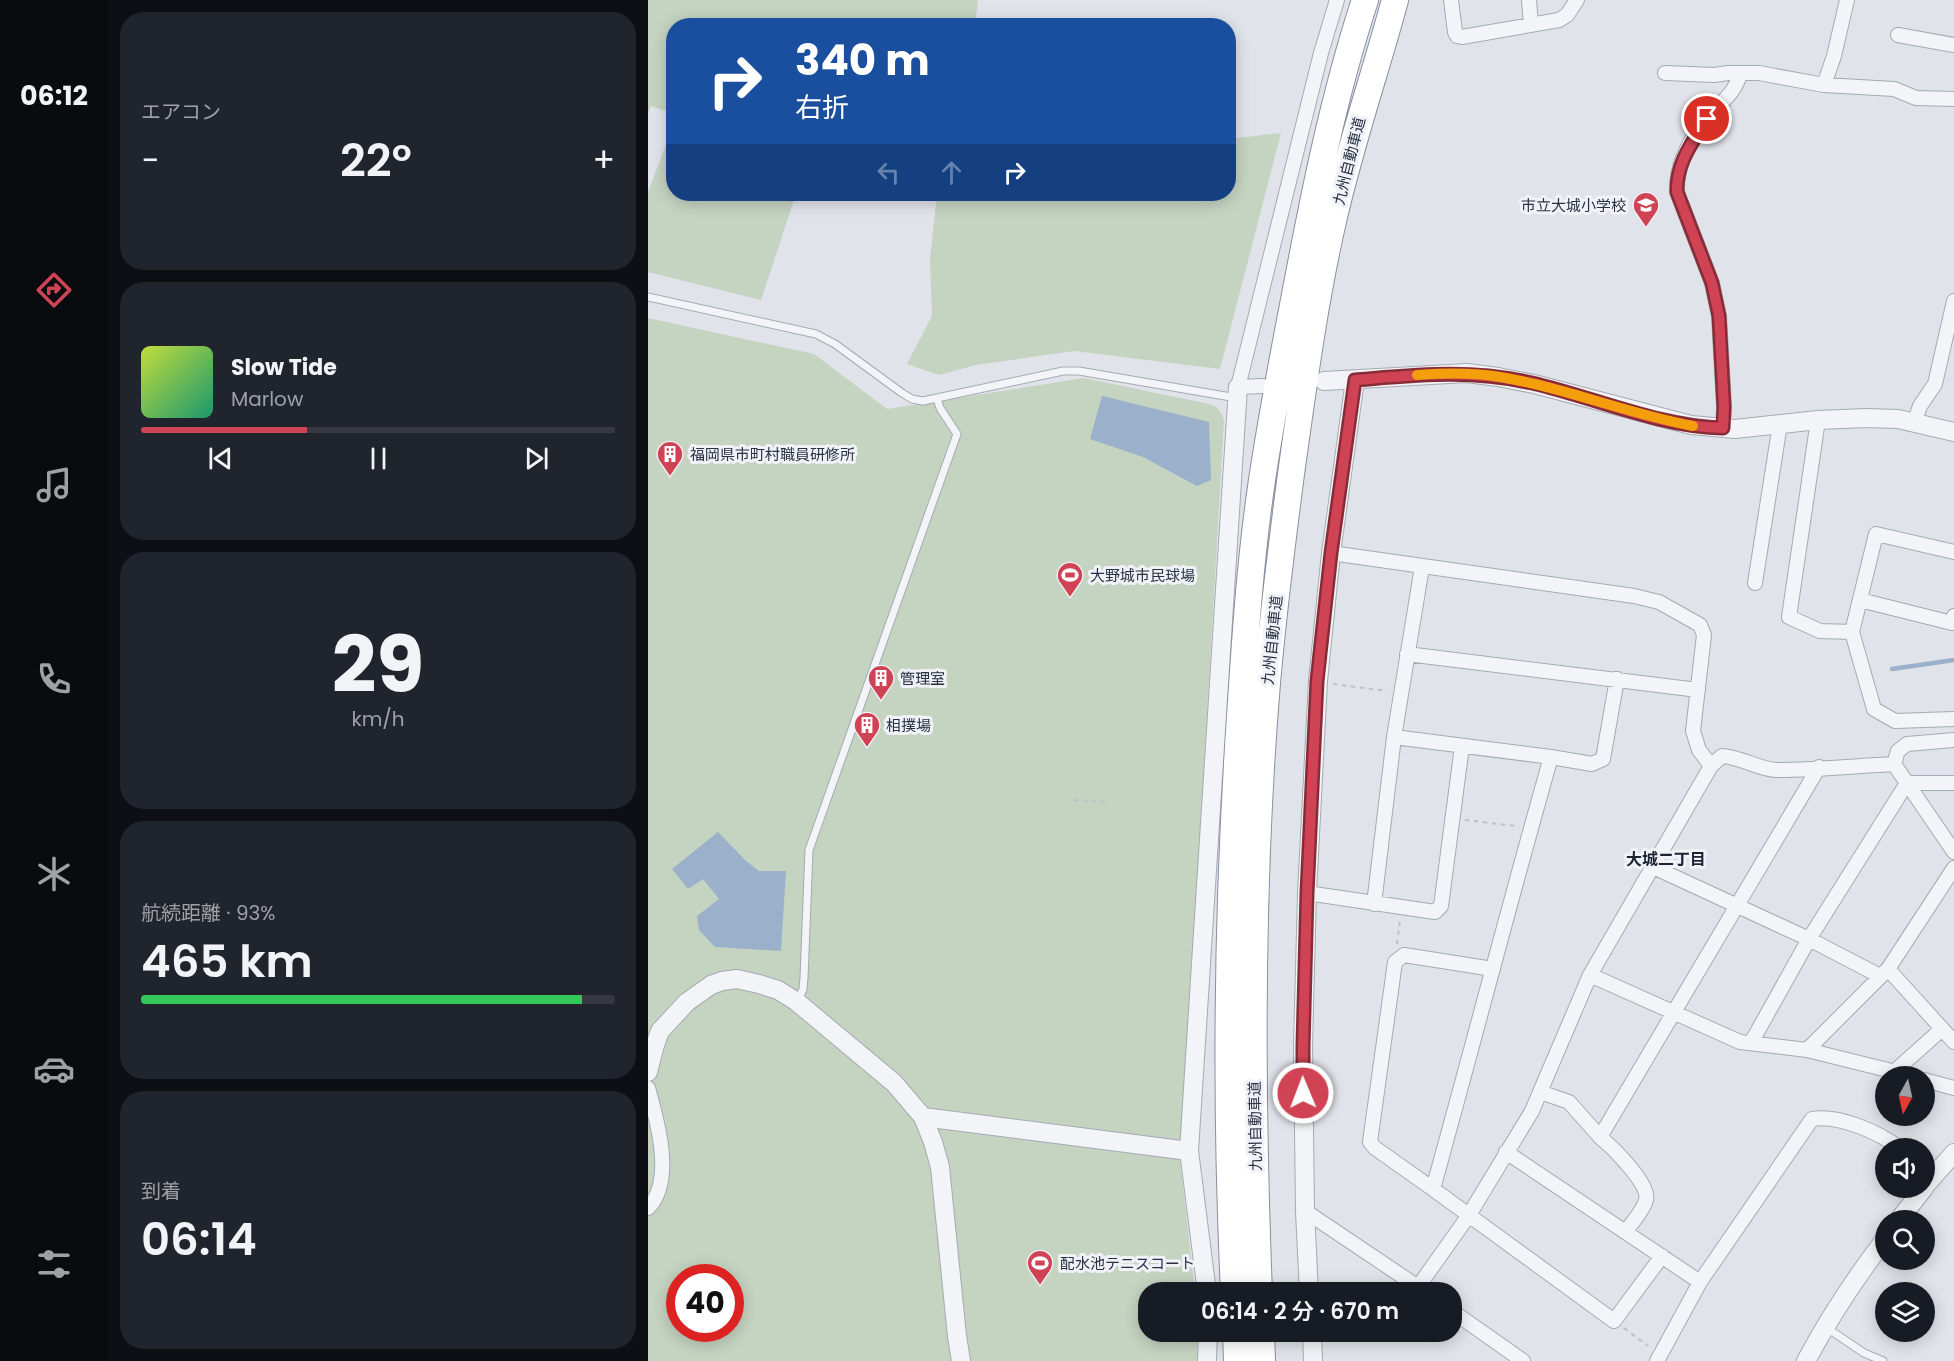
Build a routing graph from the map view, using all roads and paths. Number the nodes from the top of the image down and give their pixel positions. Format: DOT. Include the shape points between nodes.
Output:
graph roads {
  1 [pos="1338,0"];
  2 [pos="1365,0"];
  3 [pos="1395,0"];
  4 [pos="1451,0"];
  5 [pos="1529,0"];
  6 [pos="1577,0"];
  7 [pos="1847,0"];
  8 [pos="1532,25"];
  9 [pos="1898,35"];
  10 [pos="1954,44"];
  11 [pos="1665,73"];
  12 [pos="1740,73"];
  13 [pos="1824,85"];
  14 [pos="1954,99"];
  15 [pos="648,297"];
  16 [pos="1954,301"];
  17 [pos="1355,380"];
  18 [pos="1324,381"];
  19 [pos="1263,386"];
  20 [pos="1237,392"];
  21 [pos="938,399"];
  22 [pos="1818,420"];
  23 [pos="1914,423"];
  24 [pos="1780,424"];
  25 [pos="1723,428"];
  26 [pos="1954,432"];
  27 [pos="1954,552"];
  28 [pos="1331,553"];
  29 [pos="1422,567"];
  30 [pos="1755,583"];
  31 [pos="1860,600"];
  32 [pos="1954,616"];
  33 [pos="1852,632"];
  34 [pos="1407,654"];
  35 [pos="1617,679"];
  36 [pos="1317,681"];
  37 [pos="1698,690"];
  38 [pos="1401,693"];
  39 [pos="1954,719"];
  40 [pos="1394,737"];
  41 [pos="1954,740"];
  42 [pos="1462,746"];
  43 [pos="1551,757"];
  44 [pos="1894,764"];
  45 [pos="1711,766"];
  46 [pos="1820,767"];
  47 [pos="1907,783"];
  48 [pos="1954,783"];
  49 [pos="1074,800"];
  50 [pos="1106,802"];
  51 [pos="1453,818"];
  52 [pos="1531,828"];
  53 [pos="1954,852"];
  54 [pos="1651,866"];
  55 [pos="1954,868"];
  56 [pos="1307,893"];
  57 [pos="1374,904"];
  58 [pos="1737,905"];
  59 [pos="1402,908"];
  60 [pos="1809,939"];
  61 [pos="1395,962"];
  62 [pos="1494,969"];
  63 [pos="1884,972"];
  64 [pos="1590,975"];
  65 [pos="797,1002"];
  66 [pos="1676,1012"];
  67 [pos="1942,1029"];
  68 [pos="1954,1042"];
  69 [pos="1751,1043"];
  70 [pos="1807,1050"];
  71 [pos="1875,1066"];
  72 [pos="1900,1066"];
  73 [pos="648,1072"];
  74 [pos="1935,1083"];
  75 [pos="648,1088"];
  76 [pos="1954,1088"];
  77 [pos="1540,1092"];
  78 [pos="923,1118"];
  79 [pos="1600,1137"];
  80 [pos="1886,1138"];
  81 [pos="1189,1151"];
  82 [pos="1506,1152"];
  83 [pos="1954,1153"];
  84 [pos="1935,1171"];
  85 [pos="1433,1189"];
  86 [pos="648,1208"];
  87 [pos="1305,1211"];
  88 [pos="1468,1215"];
  89 [pos="1625,1232"];
  90 [pos="1875,1252"];
  91 [pos="1662,1256"];
  92 [pos="1206,1282"];
  93 [pos="1234,1282"];
  94 [pos="1259,1282"];
  95 [pos="1309,1282"];
  96 [pos="1410,1282"];
  97 [pos="1427,1282"];
  98 [pos="1700,1282"];
  99 [pos="1462,1318"];
  100 [pos="1614,1321"];
  101 [pos="1825,1327"];
  102 [pos="1208,1342"];
  103 [pos="1236,1342"];
  104 [pos="1261,1342"];
  105 [pos="1312,1342"];
  106 [pos="1658,1358"];
  107 [pos="961,1361"];
  108 [pos="1207,1361"];
  109 [pos="1237,1361"];
  110 [pos="1262,1361"];
  111 [pos="1313,1361"];
  112 [pos="1523,1361"];
  113 [pos="1806,1361"];
  114 [pos="1883,1361"];
  1 -- 20 [label="street" via="1320,53"];
  2 -- 93 [label="highway, 九州自動車道" via="1317,178 1261,488 1248,606 1236,782 1229,978"];
  3 -- 94 [label="highway, 九州自動車道" via="1360,114 1324,268 1305,370 1267,683 1254,981"];
  4 -- 8 [label="street" via="1457,36 1462,38"];
  5 -- 8 [label="street"];
  6 -- 8 [label="street" via="1559,20"];
  7 -- 13 [label="street"];
  9 -- 10 [label="street"];
  11 -- 12 [label="street"];
  12 -- 13 [label="street"];
  12 -- 25 [label="street" via="1734,91 1707,119 1686,152 1676,179 1677,192 1712,283 1719,316"];
  13 -- 14 [label="street" via="1894,89 1916,98"];
  15 -- 21 [label="lane" via="816,334 912,399"];
  16 -- 23 [label="street" via="1935,384"];
  17 -- 18 [label="street"];
  17 -- 25 [label="street" via="1440,374 1498,377 1691,425"];
  17 -- 28 [label="street"];
  19 -- 20 [label="street"];
  20 -- 21 [label="lane" via="1063,371"];
  20 -- 81 [label="street"];
  21 -- 65 [label="lane" via="957,434 809,850 804,978"];
  22 -- 23 [label="street" via="1898,419"];
  22 -- 24 [label="street"];
  22 -- 33 [label="street" via="1789,617 1820,631"];
  23 -- 26 [label="street"];
  24 -- 25 [label="street"];
  24 -- 30 [label="street"];
  27 -- 31 [label="street" via="1876,534"];
  28 -- 29 [label="street"];
  28 -- 36 [label="street"];
  29 -- 34 [label="street"];
  29 -- 37 [label="street" via="1659,602 1700,625 1704,635"];
  31 -- 32 [label="street" via="1952,623"];
  31 -- 33 [label="street"];
  33 -- 39 [label="street" via="1874,708 1896,722"];
  34 -- 35 [label="street"];
  34 -- 38 [label="street"];
  35 -- 37 [label="street"];
  35 -- 43 [label="street" via="1603,759 1592,764"];
  36 -- 38 [label="path"];
  36 -- 56 [label="street"];
  37 -- 45 [label="street" via="1693,732 1699,750"];
  38 -- 40 [label="street"];
  40 -- 42 [label="street"];
  40 -- 57 [label="street"];
  41 -- 44 [label="street" via="1907,744 1898,751"];
  42 -- 43 [label="street"];
  42 -- 51 [label="street"];
  43 -- 52 [label="street"];
  44 -- 46 [label="street"];
  44 -- 47 [label="street"];
  45 -- 46 [label="street" via="1722,756 1731,756 1774,770"];
  45 -- 54 [label="street"];
  46 -- 58 [label="street"];
  47 -- 48 [label="street"];
  47 -- 53 [label="street"];
  47 -- 60 [label="street"];
  49 -- 50 [label="path"];
  51 -- 52 [label="path"];
  51 -- 59 [label="street" via="1441,906 1435,912"];
  52 -- 62 [label="street"];
  54 -- 58 [label="street"];
  54 -- 64 [label="street"];
  55 -- 63 [label="street"];
  56 -- 57 [label="street"];
  56 -- 87 [label="street" via="1303,1046"];
  57 -- 59 [label="street"];
  58 -- 60 [label="street"];
  58 -- 66 [label="street"];
  59 -- 61 [label="path"];
  60 -- 63 [label="street"];
  60 -- 69 [label="street"];
  61 -- 62 [label="street" via="1404,955"];
  61 -- 85 [label="street" via="1370,1142"];
  62 -- 85 [label="street"];
  63 -- 67 [label="street"];
  63 -- 70 [label="street"];
  64 -- 66 [label="street"];
  64 -- 77 [label="street"];
  65 -- 73 [label="street" via="759,984 737,980 711,985 687,1002 660,1031"];
  65 -- 78 [label="street" via="894,1083"];
  66 -- 69 [label="street" via="1740,1042"];
  66 -- 79 [label="street"];
  67 -- 68 [label="street"];
  67 -- 72 [label="street"];
  69 -- 70 [label="street"];
  70 -- 71 [label="street"];
  74 -- 76 [label="street"];
  75 -- 86 [label="street" via="659,1127 662,1164 659,1187"];
  77 -- 79 [label="street" via="1569,1102"];
  77 -- 82 [label="street"];
  78 -- 81 [label="street"];
  78 -- 107 [label="street" via="940,1167"];
  79 -- 89 [label="street" via="1647,1191 1646,1201"];
  80 -- 98 [label="street" via="1823,1117 1812,1119"];
  81 -- 92 [label="street"];
  82 -- 88 [label="street"];
  82 -- 89 [label="street"];
  83 -- 84 [label="street"];
  85 -- 88 [label="street"];
  87 -- 95 [label="street"];
  87 -- 96 [label="street"];
  88 -- 97 [label="street"];
  88 -- 100 [label="street"];
  89 -- 91 [label="street"];
  90 -- 101 [label="street"];
  91 -- 98 [label="street"];
  91 -- 100 [label="street"];
  98 -- 106 [label="street"];
  99 -- 112 [label="street"];
  100 -- 106 [label="path"];
  101 -- 113 [label="street"];
  101 -- 114 [label="lane"];
  102 -- 108 [label="street"];
  103 -- 109 [label="highway"];
  104 -- 110 [label="highway"];
  105 -- 111 [label="street"];
}
